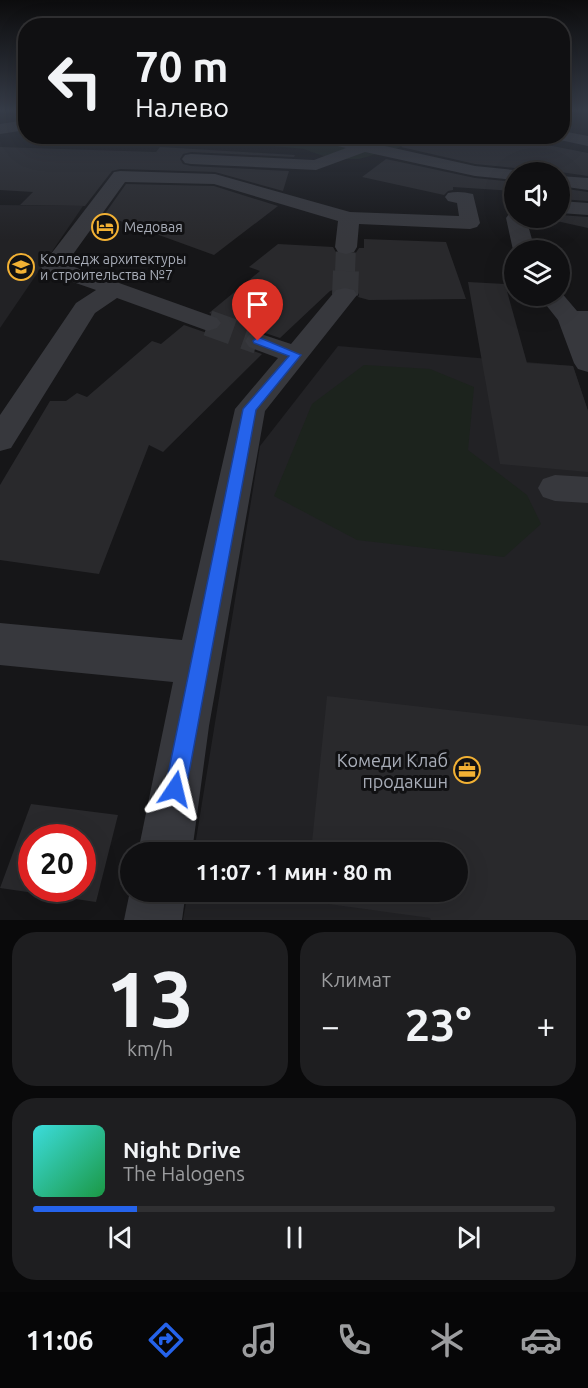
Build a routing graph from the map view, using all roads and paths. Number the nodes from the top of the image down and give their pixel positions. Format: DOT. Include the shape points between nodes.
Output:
graph roads {
  1 [pos="345,154"];
  2 [pos="395,154"];
  3 [pos="177,158"];
  4 [pos="504,174"];
  5 [pos="570,182"];
  6 [pos="588,184"];
  7 [pos="455,197"];
  8 [pos="570,207"];
  9 [pos="588,208"];
  10 [pos="349,218"];
  11 [pos="346,247"];
  12 [pos="115,289"];
  13 [pos="345,295"];
  14 [pos="563,306"];
  15 [pos="579,319"];
  16 [pos="208,323"];
  17 [pos="258,341"];
  18 [pos="296,355"];
  19 [pos="588,363"];
  20 [pos="0,440"];
  21 [pos="0,644"];
  22 [pos="200,663"];
  23 [pos="167,842"];
  24 [pos="156,902"];
  25 [pos="153,920"];
  1 -- 3 [label="lane" via="316,165"];
  2 -- 4 [label="lane"];
  5 -- 6 [label="lane"];
  7 -- 10 [label="lane" via="466,198 471,223"];
  8 -- 9 [label="lane"];
  10 -- 11 [label="lane"];
  10 -- 12 [label="lane" via="215,179 120,176 52,267"];
  12 -- 16 [label="lane"];
  12 -- 20 [label="lane" via="85,308"];
  13 -- 18 [label="lane"];
  14 -- 15 [label="lane"];
  15 -- 19 [label="lane"];
  17 -- 18 [label="lane"];
  18 -- 22 [label="lane" via="250,409"];
  21 -- 22 [label="lane"];
  22 -- 23 [label="lane"];
  24 -- 25 [label="lane"];
}
